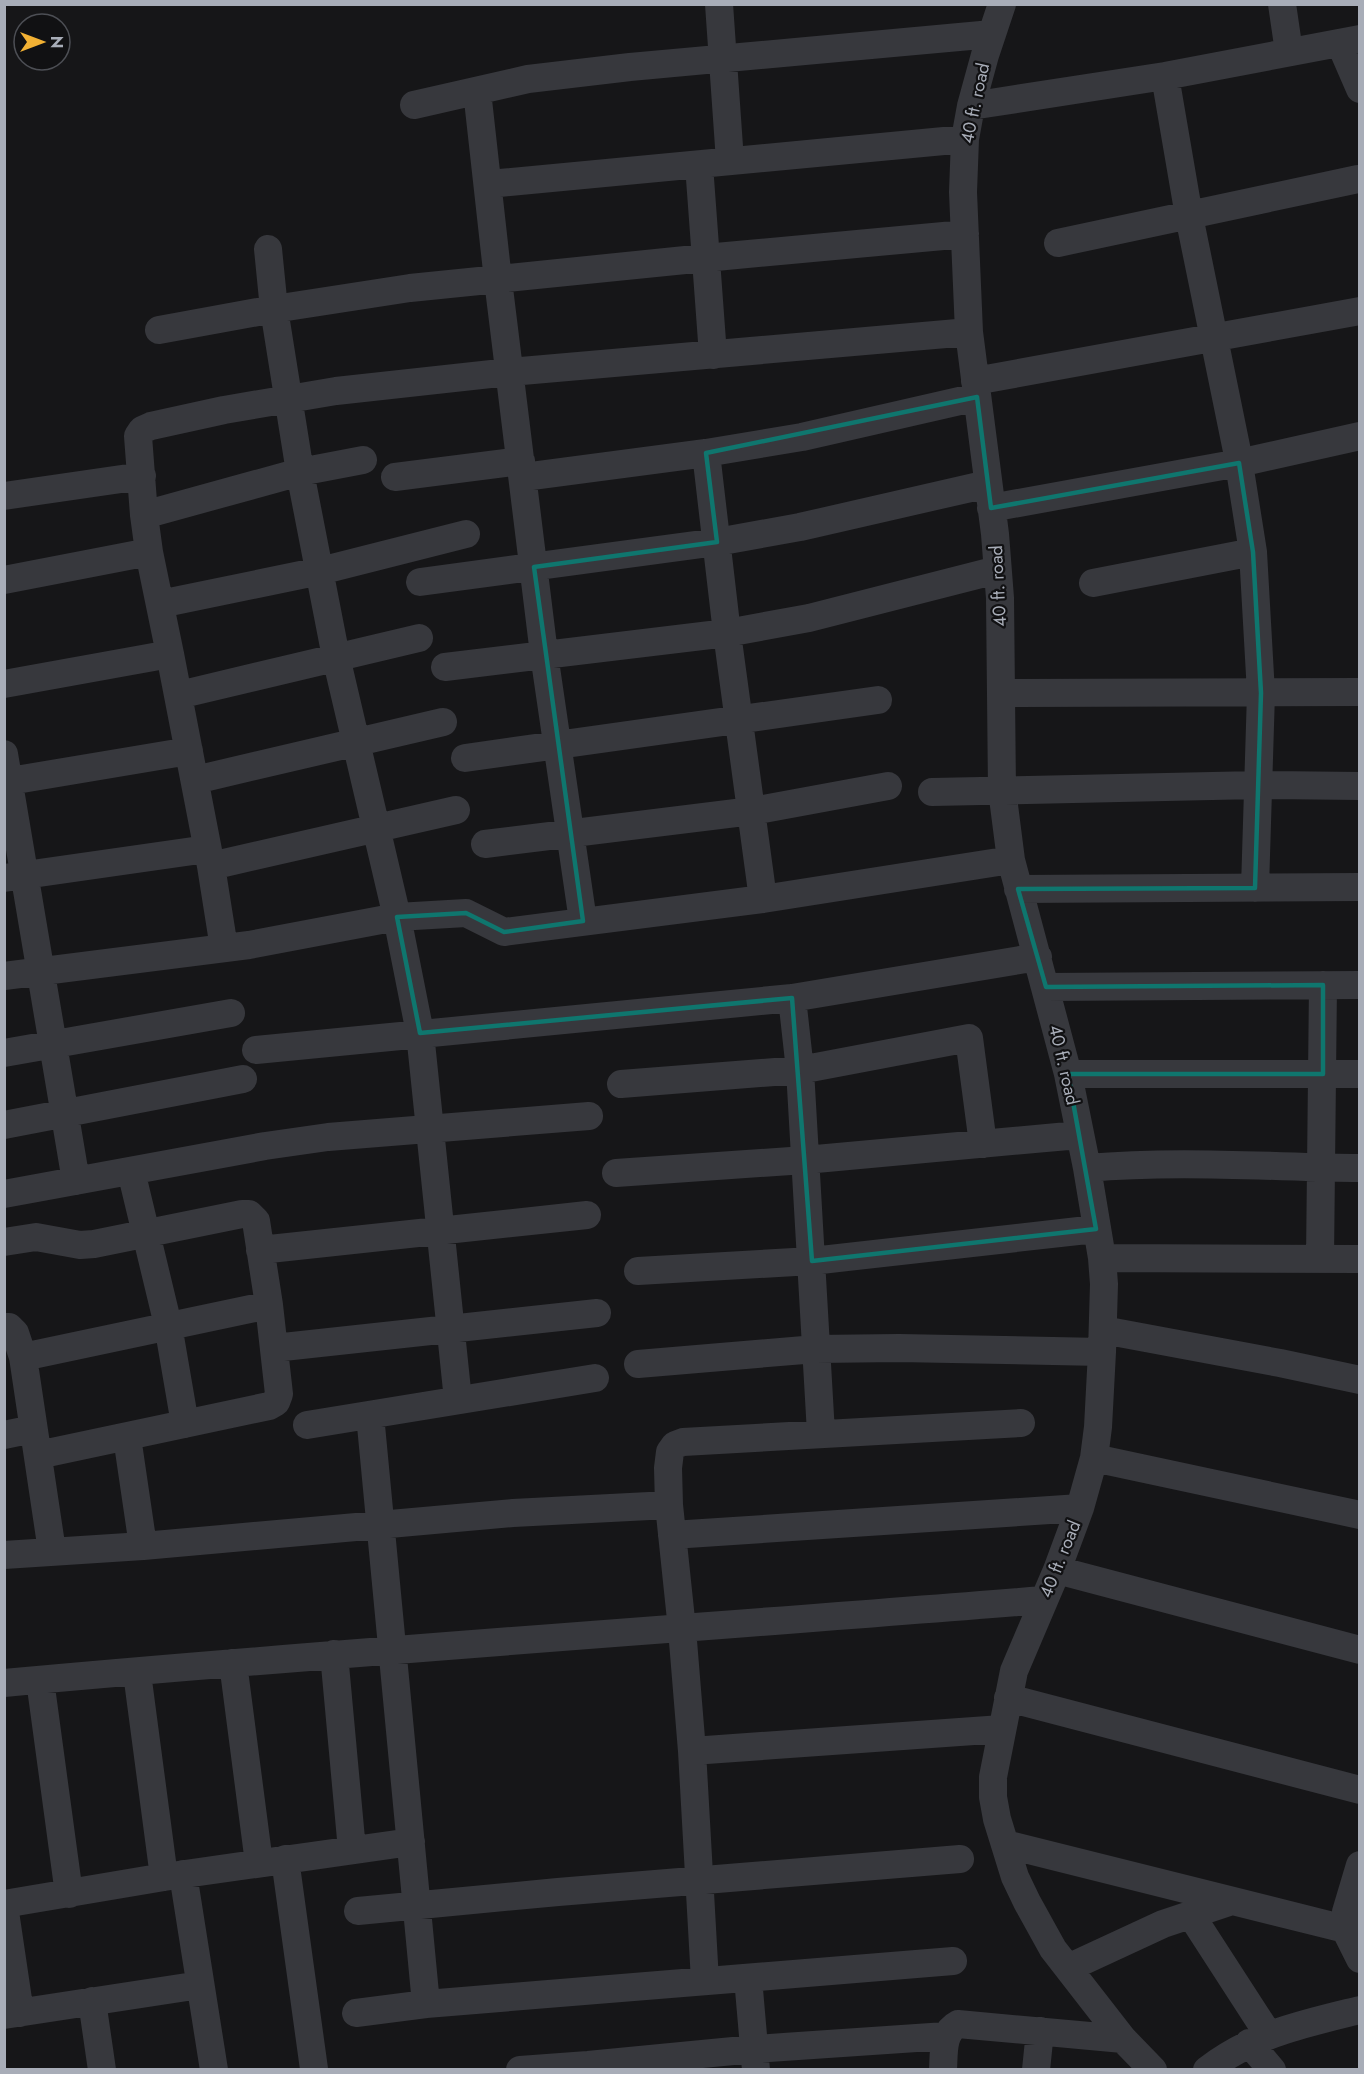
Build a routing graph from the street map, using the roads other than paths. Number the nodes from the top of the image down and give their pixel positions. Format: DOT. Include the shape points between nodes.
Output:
graph roads {
  1 [pos="719,4"];
  2 [pos="1002,4"];
  3 [pos="1282,4"];
  4 [pos="992,34"];
  5 [pos="1350,41"];
  6 [pos="1290,52"];
  7 [pos="723,59"];
  8 [pos="1165,76"];
  9 [pos="1359,89"];
  10 [pos="477,91"];
  11 [pos="414,105"];
  12 [pos="971,106"];
  13 [pos="965,139"];
  14 [pos="730,161"];
  15 [pos="699,165"];
  16 [pos="1358,179"];
  17 [pos="489,184"];
  18 [pos="1189,216"];
  19 [pos="965,234"];
  20 [pos="1058,243"];
  21 [pos="268,249"];
  22 [pos="705,258"];
  23 [pos="498,280"];
  24 [pos="274,309"];
  25 [pos="1359,311"];
  26 [pos="159,330"];
  27 [pos="969,332"];
  28 [pos="1212,338"];
  29 [pos="713,355"];
  30 [pos="510,372"];
  31 [pos="976,389"];
  32 [pos="288,398"];
  33 [pos="1359,436"];
  34 [pos="706,453"];
  35 [pos="363,460"];
  36 [pos="1239,463"];
  37 [pos="522,469"];
  38 [pos="300,472"];
  39 [pos="142,476"];
  40 [pos="395,477"];
  41 [pos="4,496"];
  42 [pos="989,496"];
  43 [pos="144,515"];
  44 [pos="466,534"];
  45 [pos="717,543"];
  46 [pos="149,552"];
  47 [pos="1253,552"];
  48 [pos="534,567"];
  49 [pos="997,570"];
  50 [pos="320,571"];
  51 [pos="4,580"];
  52 [pos="420,582"];
  53 [pos="1093,583"];
  54 [pos="160,604"];
  55 [pos="727,633"];
  56 [pos="419,638"];
  57 [pos="170,654"];
  58 [pos="544,654"];
  59 [pos="336,657"];
  60 [pos="445,667"];
  61 [pos="4,684"];
  62 [pos="1359,692"];
  63 [pos="1002,693"];
  64 [pos="1262,693"];
  65 [pos="179,695"];
  66 [pos="878,700"];
  67 [pos="739,720"];
  68 [pos="443,722"];
  69 [pos="355,744"];
  70 [pos="557,746"];
  71 [pos="189,751"];
  72 [pos="465,758"];
  73 [pos="6,772"];
  74 [pos="195,780"];
  75 [pos="1258,785"];
  76 [pos="888,786"];
  77 [pos="1359,786"];
  78 [pos="1002,790"];
  79 [pos="932,792"];
  80 [pos="456,810"];
  81 [pos="752,811"];
  82 [pos="376,830"];
  83 [pos="570,833"];
  84 [pos="485,844"];
  85 [pos="209,858"];
  86 [pos="1011,860"];
  87 [pos="15,877"];
  88 [pos="1359,887"];
  89 [pos="1255,888"];
  90 [pos="1018,889"];
  91 [pos="763,899"];
  92 [pos="397,917"];
  93 [pos="583,921"];
  94 [pos="224,948"];
  95 [pos="1038,957"];
  96 [pos="41,971"];
  97 [pos="4,976"];
  98 [pos="1323,985"];
  99 [pos="1359,985"];
  100 [pos="1046,987"];
  101 [pos="792,998"];
  102 [pos="231,1013"];
  103 [pos="420,1034"];
  104 [pos="53,1043"];
  105 [pos="256,1050"];
  106 [pos="4,1053"];
  107 [pos="800,1070"];
  108 [pos="1068,1074"];
  109 [pos="1323,1074"];
  110 [pos="1359,1074"];
  111 [pos="243,1079"];
  112 [pos="621,1084"];
  113 [pos="66,1112"];
  114 [pos="589,1116"];
  115 [pos="4,1125"];
  116 [pos="431,1130"];
  117 [pos="1079,1135"];
  118 [pos="983,1144"];
  119 [pos="805,1160"];
  120 [pos="1087,1168"];
  121 [pos="1321,1168"];
  122 [pos="1359,1168"];
  123 [pos="132,1171"];
  124 [pos="616,1173"];
  125 [pos="76,1181"];
  126 [pos="4,1194"];
  127 [pos="587,1215"];
  128 [pos="1096,1229"];
  129 [pos="440,1230"];
  130 [pos="147,1233"];
  131 [pos="4,1242"];
  132 [pos="260,1250"];
  133 [pos="1102,1258"];
  134 [pos="1320,1258"];
  135 [pos="1359,1259"];
  136 [pos="812,1261"];
  137 [pos="638,1270"];
  138 [pos="269,1305"];
  139 [pos="597,1312"];
  140 [pos="168,1325"];
  141 [pos="4,1327"];
  142 [pos="450,1328"];
  143 [pos="1103,1341"];
  144 [pos="274,1348"];
  145 [pos="816,1350"];
  146 [pos="23,1357"];
  147 [pos="638,1364"];
  148 [pos="595,1378"];
  149 [pos="1359,1380"];
  150 [pos="458,1400"];
  151 [pos="369,1415"];
  152 [pos="185,1424"];
  153 [pos="1021,1424"];
  154 [pos="307,1425"];
  155 [pos="821,1433"];
  156 [pos="4,1435"];
  157 [pos="127,1437"];
  158 [pos="35,1442"];
  159 [pos="1094,1458"];
  160 [pos="669,1505"];
  161 [pos="1080,1508"];
  162 [pos="1359,1515"];
  163 [pos="381,1524"];
  164 [pos="672,1535"];
  165 [pos="143,1546"];
  166 [pos="52,1551"];
  167 [pos="4,1555"];
  168 [pos="1056,1570"];
  169 [pos="1043,1599"];
  170 [pos="682,1629"];
  171 [pos="393,1648"];
  172 [pos="1359,1650"];
  173 [pos="334,1654"];
  174 [pos="233,1664"];
  175 [pos="137,1673"];
  176 [pos="40,1680"];
  177 [pos="4,1683"];
  178 [pos="1008,1698"];
  179 [pos="1002,1729"];
  180 [pos="692,1751"];
  181 [pos="1359,1790"];
  182 [pos="411,1842"];
  183 [pos="1005,1844"];
  184 [pos="352,1850"];
  185 [pos="960,1859"];
  186 [pos="272,1861"];
  187 [pos="1359,1865"];
  188 [pos="173,1876"];
  189 [pos="699,1880"];
  190 [pos="69,1894"];
  191 [pos="1232,1901"];
  192 [pos="4,1904"];
  193 [pos="416,1906"];
  194 [pos="358,1911"];
  195 [pos="1191,1915"];
  196 [pos="1345,1929"];
  197 [pos="1359,1959"];
  198 [pos="953,1961"];
  199 [pos="1068,1968"];
  200 [pos="748,1978"];
  201 [pos="705,1981"];
  202 [pos="200,1985"];
  203 [pos="92,2001"];
  204 [pos="426,2004"];
  205 [pos="1359,2010"];
  206 [pos="356,2013"];
  207 [pos="12,2014"];
  208 [pos="1040,2031"];
  209 [pos="946,2036"];
  210 [pos="1259,2039"];
  211 [pos="1128,2052"];
  212 [pos="755,2059"];
  213 [pos="316,2069"];
  214 [pos="102,2070"];
  215 [pos="214,2070"];
  216 [pos="309,2070"];
  217 [pos="520,2070"];
  218 [pos="943,2070"];
  219 [pos="1036,2070"];
  220 [pos="1153,2070"];
  221 [pos="1207,2070"];
  222 [pos="1272,2070"];
  1 -- 7 [label="street"];
  2 -- 4 [label="street, 40 ft. road"];
  3 -- 6 [label="street"];
  4 -- 7 [label="street"];
  4 -- 12 [label="street, 40 ft. road"];
  5 -- 6 [label="street"];
  5 -- 9 [label="street"];
  6 -- 8 [label="street"];
  7 -- 10 [label="street" via="528,79"];
  7 -- 14 [label="street"];
  8 -- 12 [label="street"];
  8 -- 18 [label="street"];
  10 -- 11 [label="street"];
  10 -- 17 [label="street"];
  12 -- 13 [label="street, 40 ft. road"];
  13 -- 14 [label="street"];
  13 -- 19 [label="street, 40 ft. road"];
  14 -- 15 [label="street"];
  15 -- 17 [label="street"];
  15 -- 22 [label="street"];
  16 -- 18 [label="street"];
  17 -- 23 [label="street"];
  18 -- 20 [label="street"];
  18 -- 28 [label="street"];
  19 -- 22 [label="street"];
  19 -- 27 [label="street, 40 ft. road"];
  21 -- 24 [label="street"];
  22 -- 23 [label="street"];
  22 -- 29 [label="street"];
  23 -- 24 [label="street" via="410,288"];
  23 -- 30 [label="street"];
  24 -- 26 [label="street"];
  24 -- 32 [label="street"];
  25 -- 28 [label="street"];
  27 -- 29 [label="street"];
  27 -- 31 [label="street, 40 ft. road"];
  28 -- 31 [label="street"];
  28 -- 36 [label="street"];
  29 -- 30 [label="street"];
  30 -- 32 [label="street"];
  30 -- 37 [label="street"];
  31 -- 34 [label="street" via="802,437"];
  31 -- 42 [label="street, 40 ft. road"];
  32 -- 38 [label="street"];
  32 -- 39 [label="street" via="142,430 138,436"];
  33 -- 36 [label="street"];
  34 -- 37 [label="street"];
  34 -- 45 [label="street"];
  35 -- 38 [label="street"];
  36 -- 42 [label="street"];
  36 -- 47 [label="street"];
  37 -- 40 [label="street"];
  37 -- 48 [label="street"];
  38 -- 43 [label="street"];
  38 -- 50 [label="street"];
  39 -- 41 [label="street"];
  39 -- 43 [label="street"];
  42 -- 45 [label="street"];
  42 -- 49 [label="street, 40 ft. road"];
  43 -- 46 [label="street"];
  44 -- 50 [label="street"];
  45 -- 48 [label="street"];
  45 -- 55 [label="street"];
  46 -- 51 [label="street"];
  46 -- 54 [label="street"];
  47 -- 53 [label="street"];
  47 -- 64 [label="street"];
  48 -- 52 [label="street"];
  48 -- 58 [label="street"];
  49 -- 55 [label="street" via="842,610"];
  49 -- 63 [label="street, 40 ft. road"];
  50 -- 54 [label="street"];
  50 -- 59 [label="street"];
  54 -- 57 [label="street"];
  55 -- 58 [label="street"];
  55 -- 67 [label="street"];
  56 -- 59 [label="street"];
  57 -- 61 [label="street"];
  57 -- 65 [label="street"];
  58 -- 60 [label="street"];
  58 -- 70 [label="street"];
  59 -- 65 [label="street"];
  59 -- 69 [label="street"];
  62 -- 64 [label="street"];
  63 -- 64 [label="street"];
  63 -- 78 [label="street, 40 ft. road"];
  64 -- 75 [label="street"];
  65 -- 71 [label="street"];
  66 -- 67 [label="street"];
  67 -- 70 [label="street"];
  67 -- 81 [label="street"];
  68 -- 69 [label="street"];
  69 -- 74 [label="street"];
  69 -- 82 [label="street"];
  70 -- 72 [label="street"];
  70 -- 83 [label="street"];
  71 -- 73 [label="street"];
  71 -- 74 [label="street"];
  73 -- 87 [label="street"];
  74 -- 85 [label="street"];
  75 -- 77 [label="street"];
  75 -- 78 [label="street"];
  75 -- 89 [label="street"];
  76 -- 81 [label="street"];
  78 -- 79 [label="street"];
  78 -- 86 [label="street, 40 ft. road"];
  80 -- 82 [label="street"];
  81 -- 83 [label="street"];
  81 -- 91 [label="street"];
  82 -- 85 [label="street"];
  82 -- 92 [label="street"];
  83 -- 84 [label="street"];
  83 -- 93 [label="street"];
  85 -- 87 [label="street"];
  85 -- 94 [label="street"];
  86 -- 90 [label="street, 40 ft. road"];
  86 -- 91 [label="street"];
  87 -- 96 [label="street"];
  88 -- 89 [label="street"];
  89 -- 90 [label="street"];
  90 -- 95 [label="street, 40 ft. road"];
  91 -- 93 [label="street"];
  92 -- 93 [label="street" via="466,913 504,932"];
  92 -- 94 [label="street"];
  92 -- 103 [label="street"];
  94 -- 96 [label="street"];
  95 -- 100 [label="street, 40 ft. road"];
  95 -- 101 [label="street"];
  96 -- 97 [label="street"];
  96 -- 104 [label="street"];
  98 -- 99 [label="street"];
  98 -- 100 [label="street"];
  98 -- 109 [label="street"];
  100 -- 108 [label="street, 40 ft. road"];
  101 -- 103 [label="street"];
  101 -- 107 [label="street"];
  102 -- 104 [label="street"];
  103 -- 105 [label="street"];
  103 -- 116 [label="street"];
  104 -- 106 [label="street"];
  104 -- 113 [label="street"];
  107 -- 112 [label="street"];
  107 -- 118 [label="street" via="969,1038"];
  107 -- 119 [label="street"];
  108 -- 109 [label="street"];
  108 -- 117 [label="street, 40 ft. road"];
  109 -- 110 [label="street"];
  109 -- 121 [label="street"];
  111 -- 113 [label="street"];
  113 -- 115 [label="street"];
  113 -- 125 [label="street"];
  114 -- 116 [label="street"];
  116 -- 123 [label="street" via="328,1137"];
  116 -- 129 [label="street"];
  117 -- 118 [label="street"];
  117 -- 120 [label="street, 40 ft. road"];
  118 -- 119 [label="street"];
  119 -- 124 [label="street"];
  119 -- 136 [label="street"];
  120 -- 121 [label="street" via="1171,1163"];
  120 -- 128 [label="street, 40 ft. road"];
  121 -- 122 [label="street"];
  121 -- 134 [label="street"];
  123 -- 125 [label="street"];
  123 -- 130 [label="street"];
  125 -- 126 [label="street"];
  127 -- 129 [label="street"];
  128 -- 133 [label="street, 40 ft. road"];
  128 -- 136 [label="street"];
  129 -- 132 [label="street"];
  129 -- 142 [label="street"];
  130 -- 131 [label="street" via="80,1245 36,1237"];
  130 -- 132 [label="street" via="249,1214 256,1221"];
  130 -- 140 [label="street"];
  132 -- 138 [label="street"];
  133 -- 134 [label="street"];
  133 -- 143 [label="street, 40 ft. road"];
  134 -- 135 [label="street"];
  136 -- 137 [label="street"];
  136 -- 145 [label="street"];
  138 -- 140 [label="street"];
  138 -- 144 [label="street"];
  139 -- 142 [label="street"];
  140 -- 146 [label="street"];
  140 -- 152 [label="street"];
  141 -- 146 [label="street" via="15,1333"];
  142 -- 144 [label="street"];
  142 -- 150 [label="street"];
  143 -- 145 [label="street"];
  143 -- 149 [label="street"];
  143 -- 159 [label="street, 40 ft. road"];
  144 -- 152 [label="street" via="279,1394 276,1402"];
  145 -- 147 [label="street"];
  145 -- 155 [label="street"];
  146 -- 158 [label="street"];
  148 -- 150 [label="street"];
  150 -- 151 [label="street"];
  151 -- 154 [label="street"];
  151 -- 163 [label="street"];
  152 -- 157 [label="street"];
  153 -- 155 [label="street"];
  155 -- 160 [label="street" via="675,1445 668,1468"];
  156 -- 158 [label="street"];
  157 -- 158 [label="street"];
  157 -- 165 [label="street"];
  158 -- 166 [label="street"];
  159 -- 161 [label="street, 40 ft. road"];
  159 -- 162 [label="street"];
  160 -- 163 [label="street"];
  160 -- 164 [label="street"];
  161 -- 164 [label="street"];
  161 -- 168 [label="street, 40 ft. road"];
  163 -- 165 [label="street"];
  163 -- 171 [label="street"];
  164 -- 170 [label="street"];
  165 -- 166 [label="street"];
  166 -- 167 [label="street"];
  168 -- 169 [label="street, 40 ft. road"];
  168 -- 172 [label="street"];
  169 -- 170 [label="street"];
  169 -- 178 [label="street, 40 ft. road" via="1021,1650"];
  170 -- 171 [label="street"];
  170 -- 180 [label="street"];
  171 -- 173 [label="street"];
  171 -- 182 [label="street"];
  173 -- 174 [label="street"];
  173 -- 184 [label="street"];
  174 -- 175 [label="street"];
  174 -- 186 [label="street"];
  175 -- 176 [label="street"];
  175 -- 188 [label="street"];
  176 -- 177 [label="street"];
  176 -- 190 [label="street"];
  178 -- 179 [label="street, 40 ft. road"];
  178 -- 181 [label="street"];
  179 -- 180 [label="street"];
  179 -- 183 [label="street, 40 ft. road" via="993,1797"];
  180 -- 189 [label="street"];
  182 -- 184 [label="street"];
  182 -- 193 [label="street"];
  183 -- 191 [label="street"];
  183 -- 199 [label="street, 40 ft. road" via="1027,1902"];
  184 -- 186 [label="street"];
  185 -- 189 [label="street"];
  186 -- 188 [label="street"];
  186 -- 213 [label="street"];
  187 -- 196 [label="street"];
  188 -- 190 [label="street"];
  188 -- 202 [label="street"];
  189 -- 193 [label="street"];
  189 -- 201 [label="street"];
  190 -- 192 [label="street"];
  191 -- 195 [label="street"];
  191 -- 196 [label="street"];
  192 -- 207 [label="street"];
  193 -- 194 [label="street"];
  193 -- 204 [label="street"];
  195 -- 199 [label="street"];
  195 -- 210 [label="street"];
  196 -- 197 [label="street"];
  198 -- 200 [label="street"];
  199 -- 211 [label="street, 40 ft. road"];
  200 -- 201 [label="street"];
  200 -- 212 [label="street"];
  201 -- 204 [label="street"];
  202 -- 203 [label="street"];
  202 -- 215 [label="street"];
  203 -- 207 [label="street"];
  203 -- 214 [label="street"];
  204 -- 206 [label="street"];
  205 -- 210 [label="street"];
  208 -- 209 [label="street" via="958,2024"];
  208 -- 211 [label="street"];
  208 -- 219 [label="street"];
  209 -- 212 [label="street"];
  209 -- 218 [label="street"];
  210 -- 221 [label="street"];
  210 -- 222 [label="street"];
  211 -- 220 [label="street, 40 ft. road"];
  212 -- 217 [label="street"];
  213 -- 216 [label="street"];
}
